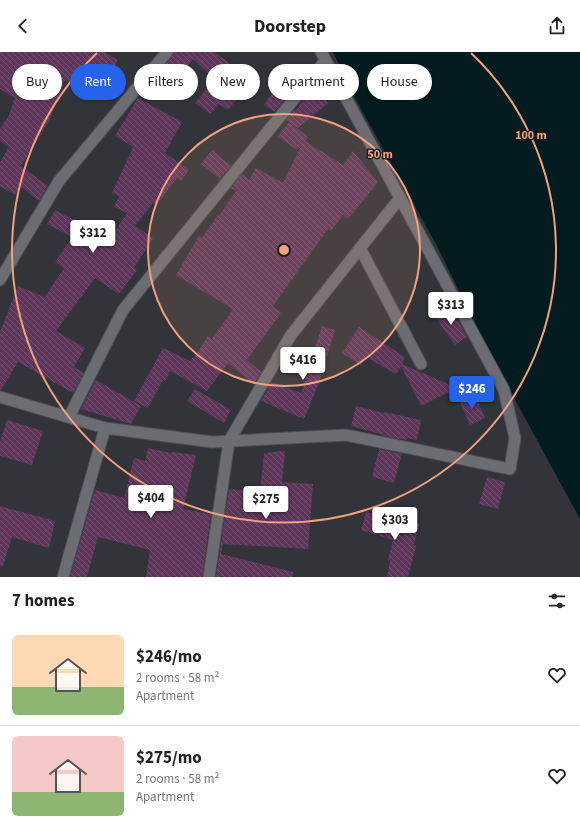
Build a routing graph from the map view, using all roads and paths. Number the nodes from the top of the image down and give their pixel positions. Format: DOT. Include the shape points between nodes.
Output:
graph roads {
  1 [pos="167,52"];
  2 [pos="323,56"];
  3 [pos="400,198"];
  4 [pos="360,248"];
  5 [pos="0,280"];
  6 [pos="421,364"];
  7 [pos="0,397"];
  8 [pos="69,417"];
  9 [pos="105,428"];
  10 [pos="229,441"];
  11 [pos="63,577"];
  12 [pos="209,577"];
  1 -- 5 [label="street" via="59,181"];
  2 -- 3 [label="street"];
  2 -- 8 [label="street" via="123,310"];
  3 -- 4 [label="street"];
  3 -- 10 [label="street" via="504,390 515,438 510,469 346,435"];
  4 -- 6 [label="street"];
  4 -- 10 [label="street" via="290,335"];
  7 -- 8 [label="street"];
  8 -- 9 [label="street"];
  9 -- 10 [label="street" via="212,442"];
  9 -- 11 [label="street"];
  10 -- 12 [label="street"];
}
